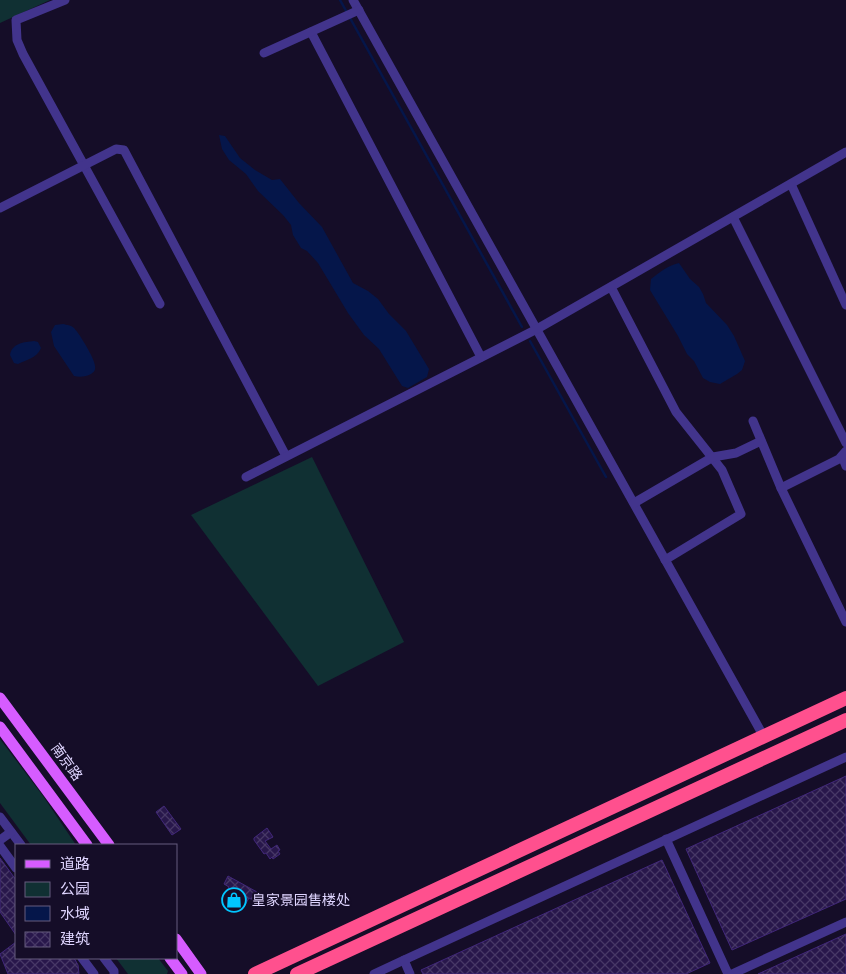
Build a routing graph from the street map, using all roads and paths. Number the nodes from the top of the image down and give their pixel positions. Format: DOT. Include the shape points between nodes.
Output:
graph roads {
  1 [pos="65,0"];
  2 [pos="353,0"];
  3 [pos="352,13"];
  4 [pos="311,32"];
  5 [pos="264,52"];
  6 [pos="846,152"];
  7 [pos="84,165"];
  8 [pos="791,184"];
  9 [pos="0,208"];
  10 [pos="733,217"];
  11 [pos="611,287"];
  12 [pos="160,304"];
  13 [pos="846,305"];
  14 [pos="537,329"];
  15 [pos="481,357"];
  16 [pos="753,421"];
  17 [pos="761,441"];
  18 [pos="846,443"];
  19 [pos="844,454"];
  20 [pos="286,456"];
  21 [pos="713,458"];
  22 [pos="846,466"];
  23 [pos="246,477"];
  24 [pos="781,488"];
  25 [pos="634,503"];
  26 [pos="665,560"];
  27 [pos="846,622"];
  28 [pos="0,698"];
  29 [pos="846,698"];
  30 [pos="846,720"];
  31 [pos="0,727"];
  32 [pos="764,737"];
  33 [pos="846,757"];
  34 [pos="0,817"];
  35 [pos="12,832"];
  36 [pos="666,839"];
  37 [pos="0,840"];
  38 [pos="20,844"];
  39 [pos="86,844"];
  40 [pos="107,844"];
  41 [pos="0,846"];
  42 [pos="15,867"];
  43 [pos="846,922"];
  44 [pos="178,942"];
  45 [pos="83,959"];
  46 [pos="105,959"];
  47 [pos="171,959"];
  48 [pos="404,960"];
  49 [pos="94,974"];
  50 [pos="114,974"];
  51 [pos="182,974"];
  52 [pos="202,974"];
  53 [pos="255,974"];
  54 [pos="296,974"];
  55 [pos="374,974"];
  56 [pos="410,974"];
  57 [pos="730,974"];
  1 -- 7 [label="street" via="16,20 17,40"];
  2 -- 3 [label="street"];
  3 -- 4 [label="street"];
  3 -- 14 [label="street"];
  4 -- 5 [label="street"];
  4 -- 15 [label="street"];
  6 -- 8 [label="street"];
  7 -- 9 [label="street"];
  7 -- 12 [label="street"];
  7 -- 20 [label="street" via="116,149 124,150"];
  8 -- 10 [label="street"];
  8 -- 13 [label="street"];
  10 -- 11 [label="street"];
  10 -- 18 [label="street"];
  11 -- 14 [label="street"];
  11 -- 21 [label="street" via="676,412"];
  14 -- 15 [label="street"];
  14 -- 25 [label="street"];
  15 -- 20 [label="street"];
  16 -- 17 [label="street"];
  17 -- 21 [label="street" via="736,453"];
  17 -- 24 [label="street"];
  19 -- 22 [label="street"];
  19 -- 24 [label="street"];
  20 -- 23 [label="street"];
  21 -- 25 [label="street"];
  21 -- 26 [label="street" via="722,470 740,514"];
  24 -- 27 [label="street"];
  25 -- 26 [label="street"];
  26 -- 32 [label="street"];
  28 -- 40 [label="main road, 南京路"];
  29 -- 32 [label="highway"];
  30 -- 54 [label="highway"];
  31 -- 39 [label="main road"];
  32 -- 53 [label="highway"];
  33 -- 36 [label="street"];
  34 -- 35 [label="street"];
  35 -- 37 [label="street"];
  35 -- 38 [label="street"];
  36 -- 48 [label="street"];
  36 -- 57 [label="street"];
  41 -- 42 [label="street"];
  43 -- 57 [label="street"];
  44 -- 52 [label="main road"];
  45 -- 49 [label="street"];
  46 -- 50 [label="street"];
  47 -- 51 [label="main road"];
  48 -- 55 [label="street"];
  48 -- 56 [label="street"];
}
